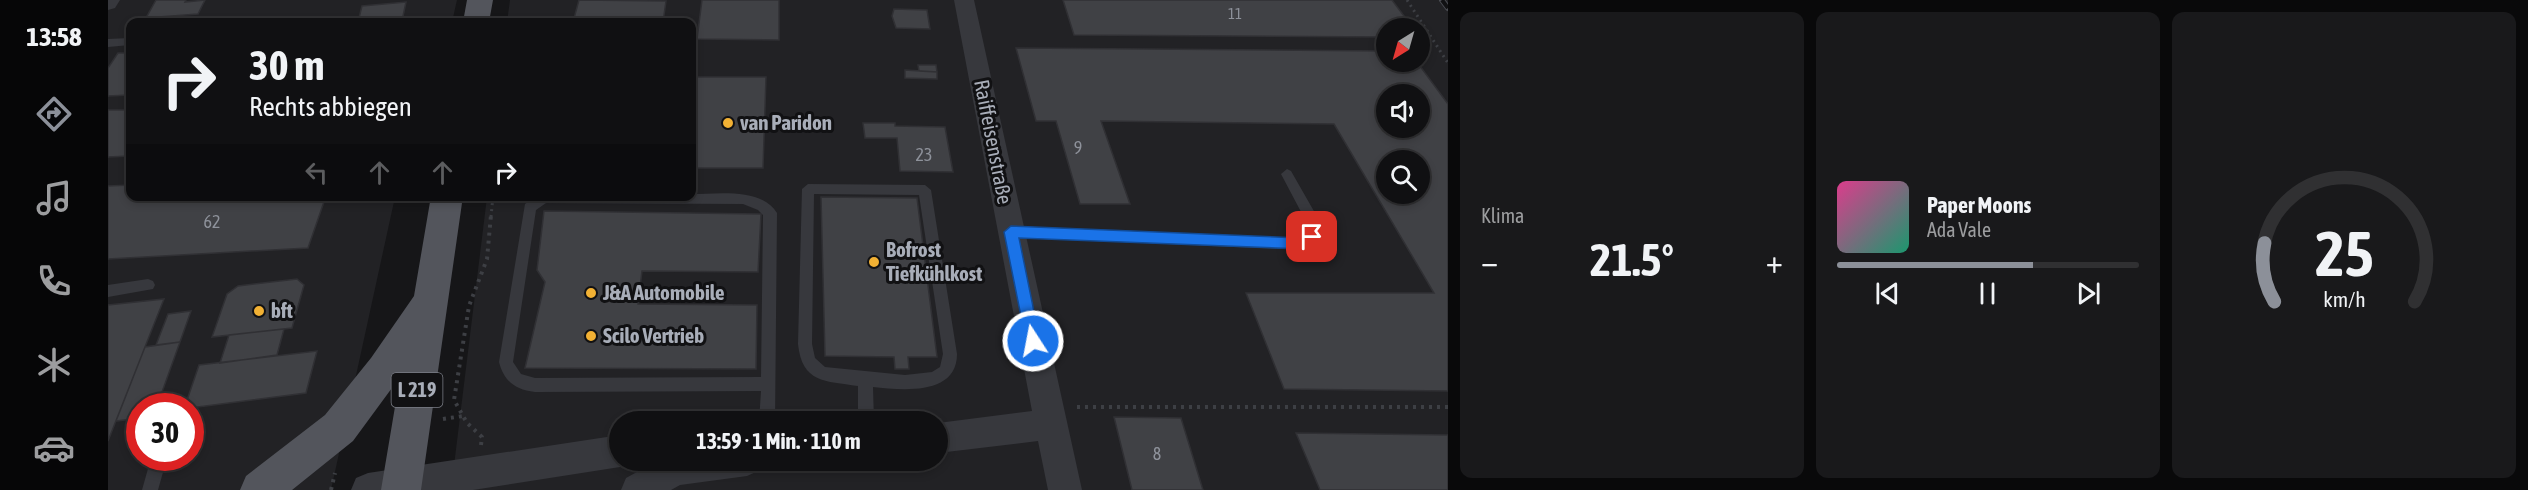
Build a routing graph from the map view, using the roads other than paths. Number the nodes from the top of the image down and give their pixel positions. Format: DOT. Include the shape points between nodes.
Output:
graph roads {
  1 [pos="480,0"];
  2 [pos="964,0"];
  3 [pos="477,18"];
  4 [pos="126,42"];
  5 [pos="108,43"];
  6 [pos="1287,174"];
  7 [pos="696,199"];
  8 [pos="446,201"];
  9 [pos="539,201"];
  10 [pos="1011,232"];
  11 [pos="148,285"];
  12 [pos="108,291"];
  13 [pos="432,296"];
  14 [pos="865,378"];
  15 [pos="769,384"];
  16 [pos="768,411"];
  17 [pos="866,411"];
  18 [pos="1048,416"];
  19 [pos="948,436"];
  20 [pos="609,453"];
  21 [pos="155,471"];
  22 [pos="659,471"];
  23 [pos="390,488"];
  24 [pos="150,490"];
  25 [pos="260,490"];
  26 [pos="638,490"];
  27 [pos="1065,490"];
  1 -- 3 [label="main road"];
  2 -- 10 [label="street, Raiffeisenstraße"];
  4 -- 5 [label="lane"];
  6 -- 10 [label="lane" via="1316,227 1312,237 1302,243"];
  7 -- 15 [label="lane" via="743,199 770,213"];
  8 -- 13 [label="main road, L 219"];
  9 -- 15 [label="lane" via="530,208 506,362 509,374 516,380 535,385"];
  10 -- 18 [label="street, Raiffeisenstraße"];
  11 -- 12 [label="lane"];
  13 -- 23 [label="main road, L 219"];
  13 -- 25 [label="main road" via="384,370 339,428"];
  14 -- 14 [label="lane" via="823,374 807,361 807,189 925,190 950,364 945,372 914,382"];
  14 -- 17 [label="lane"];
  15 -- 16 [label="lane"];
  18 -- 19 [label="street"];
  18 -- 27 [label="street, Raiffeisenstraße"];
  20 -- 23 [label="street"];
  21 -- 24 [label="lane"];
  22 -- 26 [label="street"];
}
